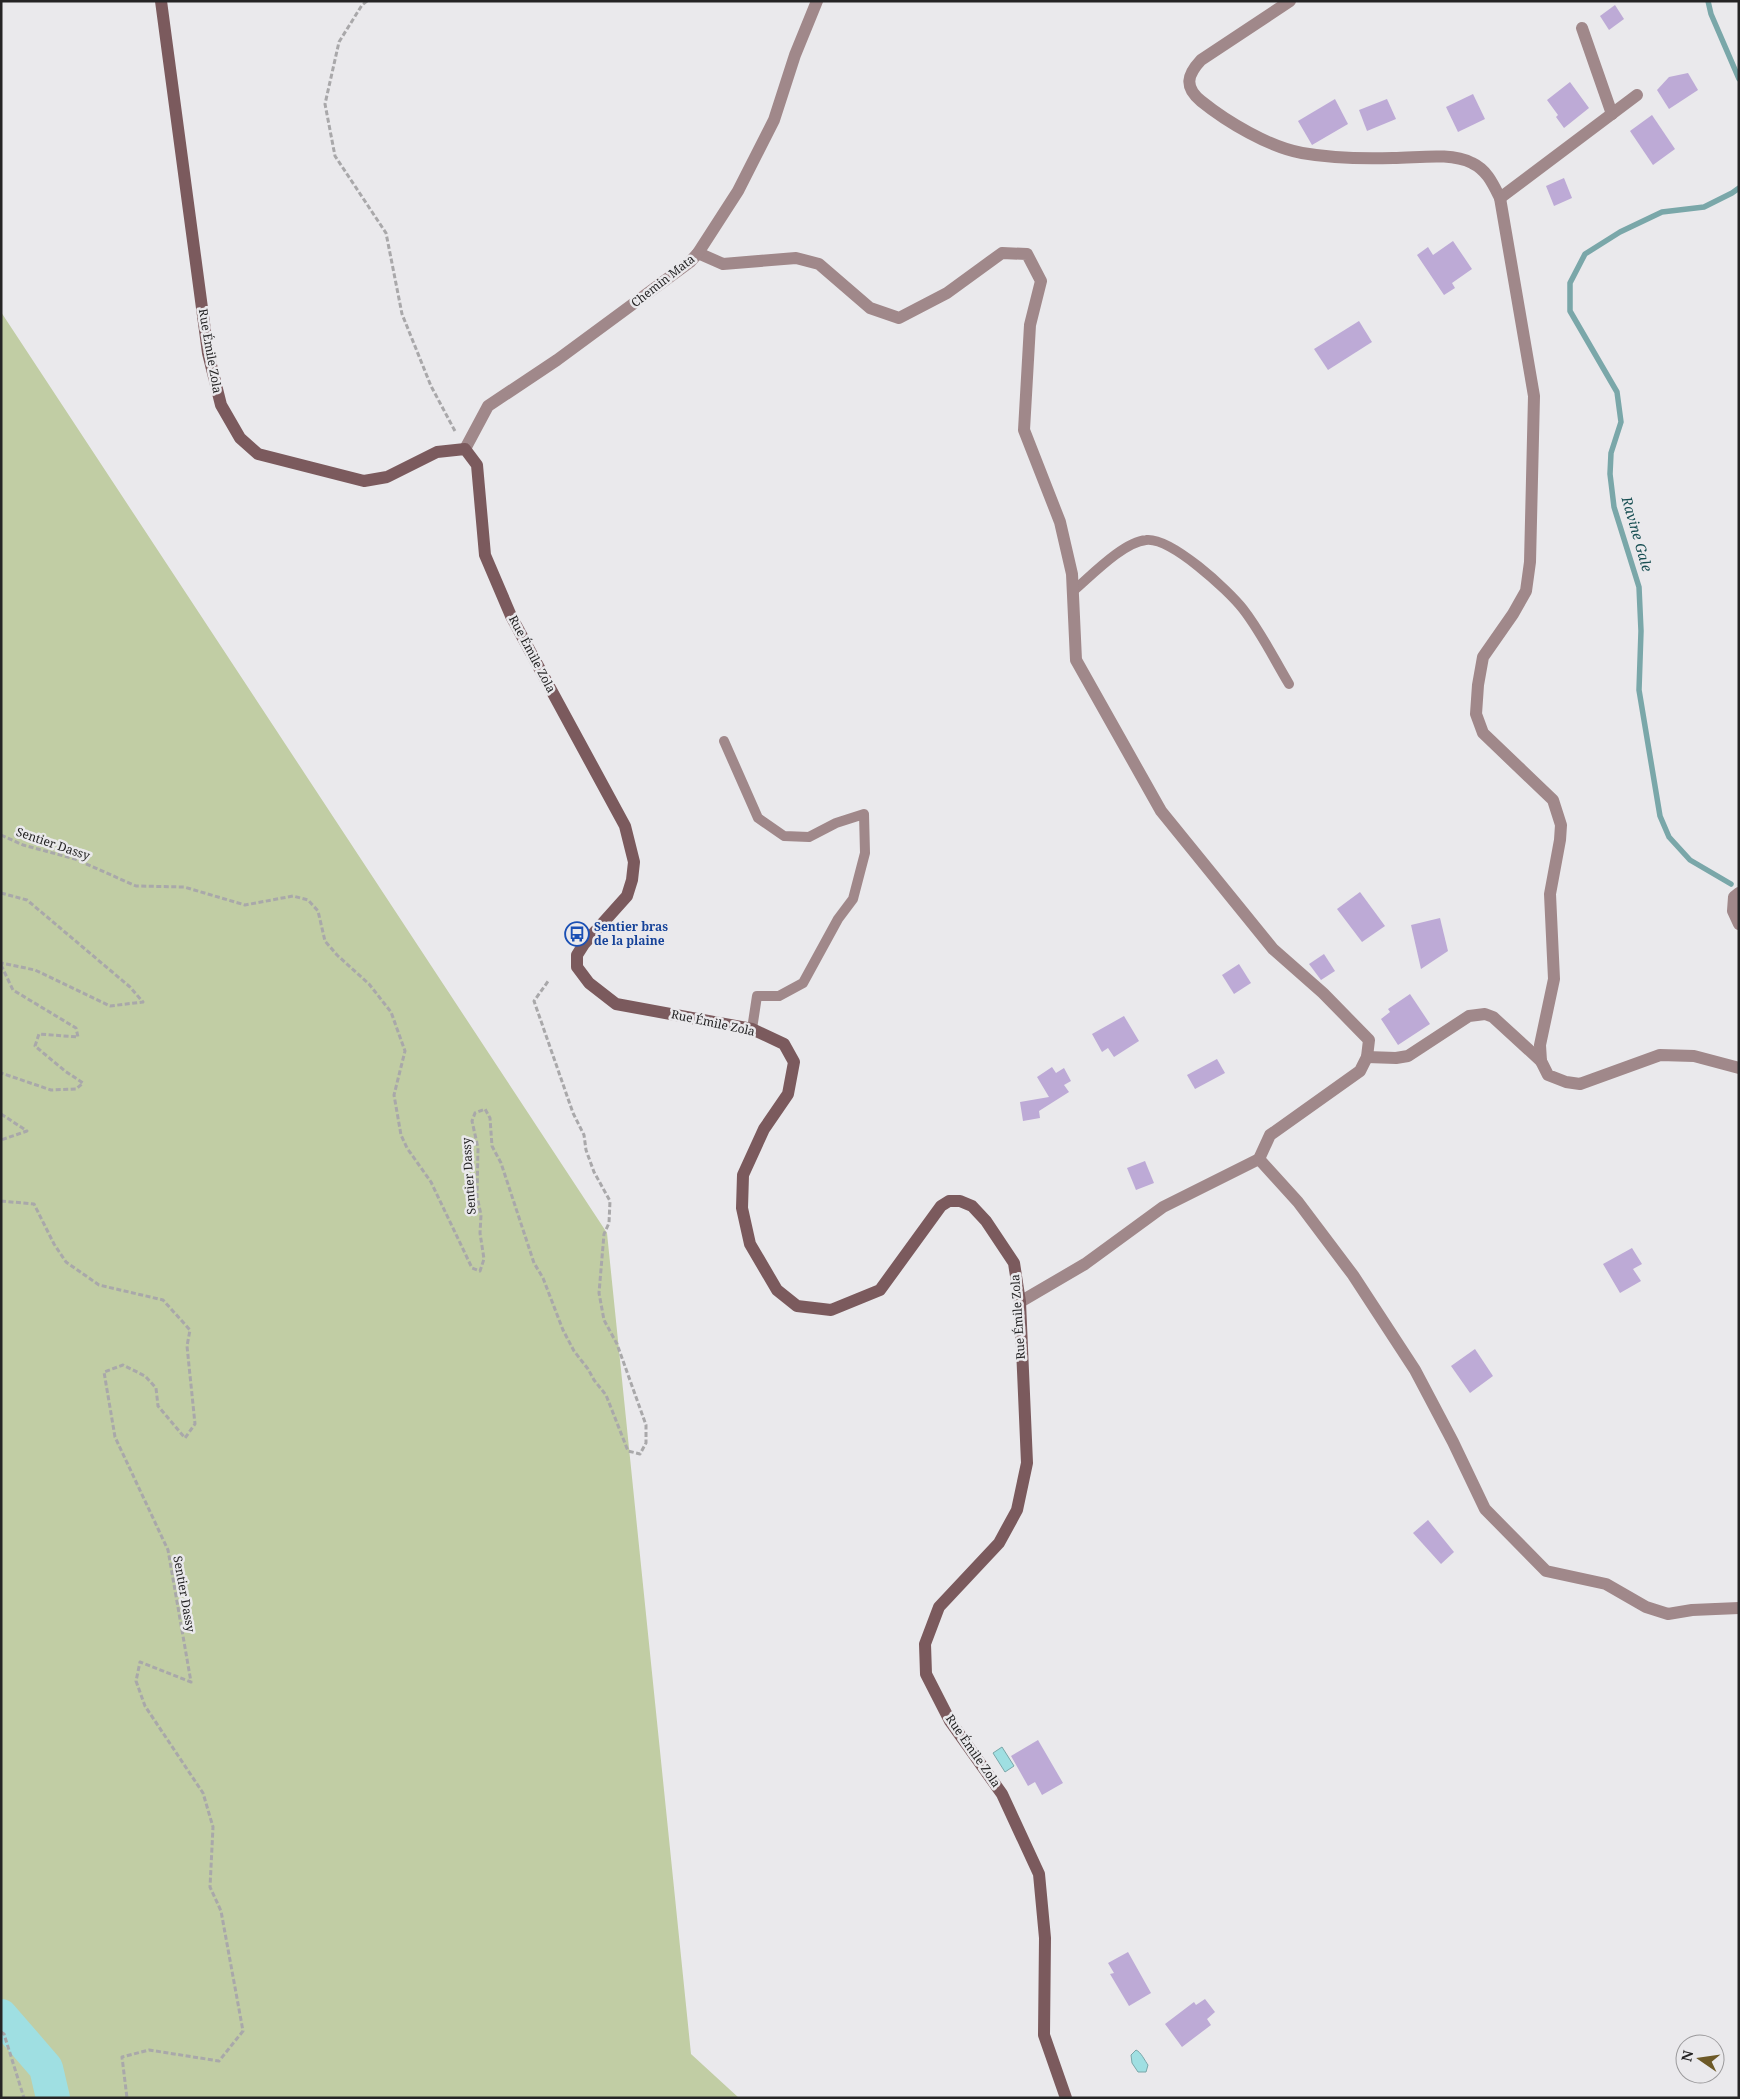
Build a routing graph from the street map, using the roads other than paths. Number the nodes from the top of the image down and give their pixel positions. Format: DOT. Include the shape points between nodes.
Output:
graph roads {
  1 [pos="161,1"];
  2 [pos="817,1"];
  3 [pos="1290,1"];
  4 [pos="1582,28"];
  5 [pos="1637,95"];
  6 [pos="1612,114"];
  7 [pos="1500,198"];
  8 [pos="698,254"];
  9 [pos="465,449"];
  10 [pos="1072,592"];
  11 [pos="1289,684"];
  12 [pos="724,741"];
  13 [pos="1739,893"];
  14 [pos="1739,924"];
  15 [pos="752,1029"];
  16 [pos="1368,1057"];
  17 [pos="1541,1061"];
  18 [pos="1739,1068"];
  19 [pos="1260,1159"];
  20 [pos="1020,1302"];
  21 [pos="1739,1608"];
  22 [pos="1066,2098"];
  1 -- 9 [label="main road, Rue Émile Zola" via="208,354 220,406 240,438 258,454 364,481 387,477 437,452"];
  2 -- 8 [label="street, Chemin Mata" via="774,120 738,191"];
  3 -- 7 [label="street" via="1201,60 1191,70 1189,82 1192,92 1226,120 1301,152 1371,158 1454,158 1473,163 1490,178"];
  4 -- 6 [label="street"];
  5 -- 6 [label="street"];
  6 -- 7 [label="street"];
  7 -- 17 [label="street" via="1534,396 1530,562 1526,591 1484,657 1476,714 1482,733 1553,800 1561,825 1550,894 1554,979 1540,1046"];
  8 -- 9 [label="street, Chemin Mata" via="557,360 488,406"];
  8 -- 10 [label="street" via="723,264 796,258 819,264 870,308 899,318 947,293 1002,253 1027,254 1041,281 1030,325 1024,430 1060,522 1072,574"];
  9 -- 15 [label="main road, Rue Émile Zola" via="477,465 485,555 511,616 625,826 634,862 627,896 584,944 577,955 577,967 589,983 616,1004"];
  10 -- 11 [label="lane" via="1120,551 1146,540 1168,544 1209,574 1243,609"];
  10 -- 16 [label="street" via="1076,660 1161,811 1273,949 1369,1040"];
  12 -- 15 [label="lane" via="758,818 784,836 809,837 864,814 865,853 853,898 802,983 779,996 757,996"];
  13 -- 14 [label="street" via="1734,897 1734,911"];
  15 -- 20 [label="main road, Rue Émile Zola" via="784,1044 794,1062 788,1094 764,1129 742,1175 742,1208 750,1244 778,1290 797,1306 831,1310 880,1290 940,1206 960,1200 972,1206 986,1221 1014,1263"];
  16 -- 17 [label="street" via="1408,1056 1469,1016 1478,1014 1493,1017"];
  16 -- 19 [label="street" via="1360,1071 1270,1135"];
  17 -- 18 [label="street" via="1548,1075 1580,1084 1660,1055 1694,1056"];
  19 -- 20 [label="street" via="1164,1207 1085,1264"];
  19 -- 21 [label="street" via="1309,1216 1415,1370 1485,1509 1546,1571 1606,1584 1646,1607 1668,1614"];
  20 -- 22 [label="main road, Rue Émile Zola" via="1027,1463 1017,1510 1000,1543 938,1607 925,1644 926,1674 950,1720 1002,1794 1039,1874 1045,1938 1044,2035"];
}
